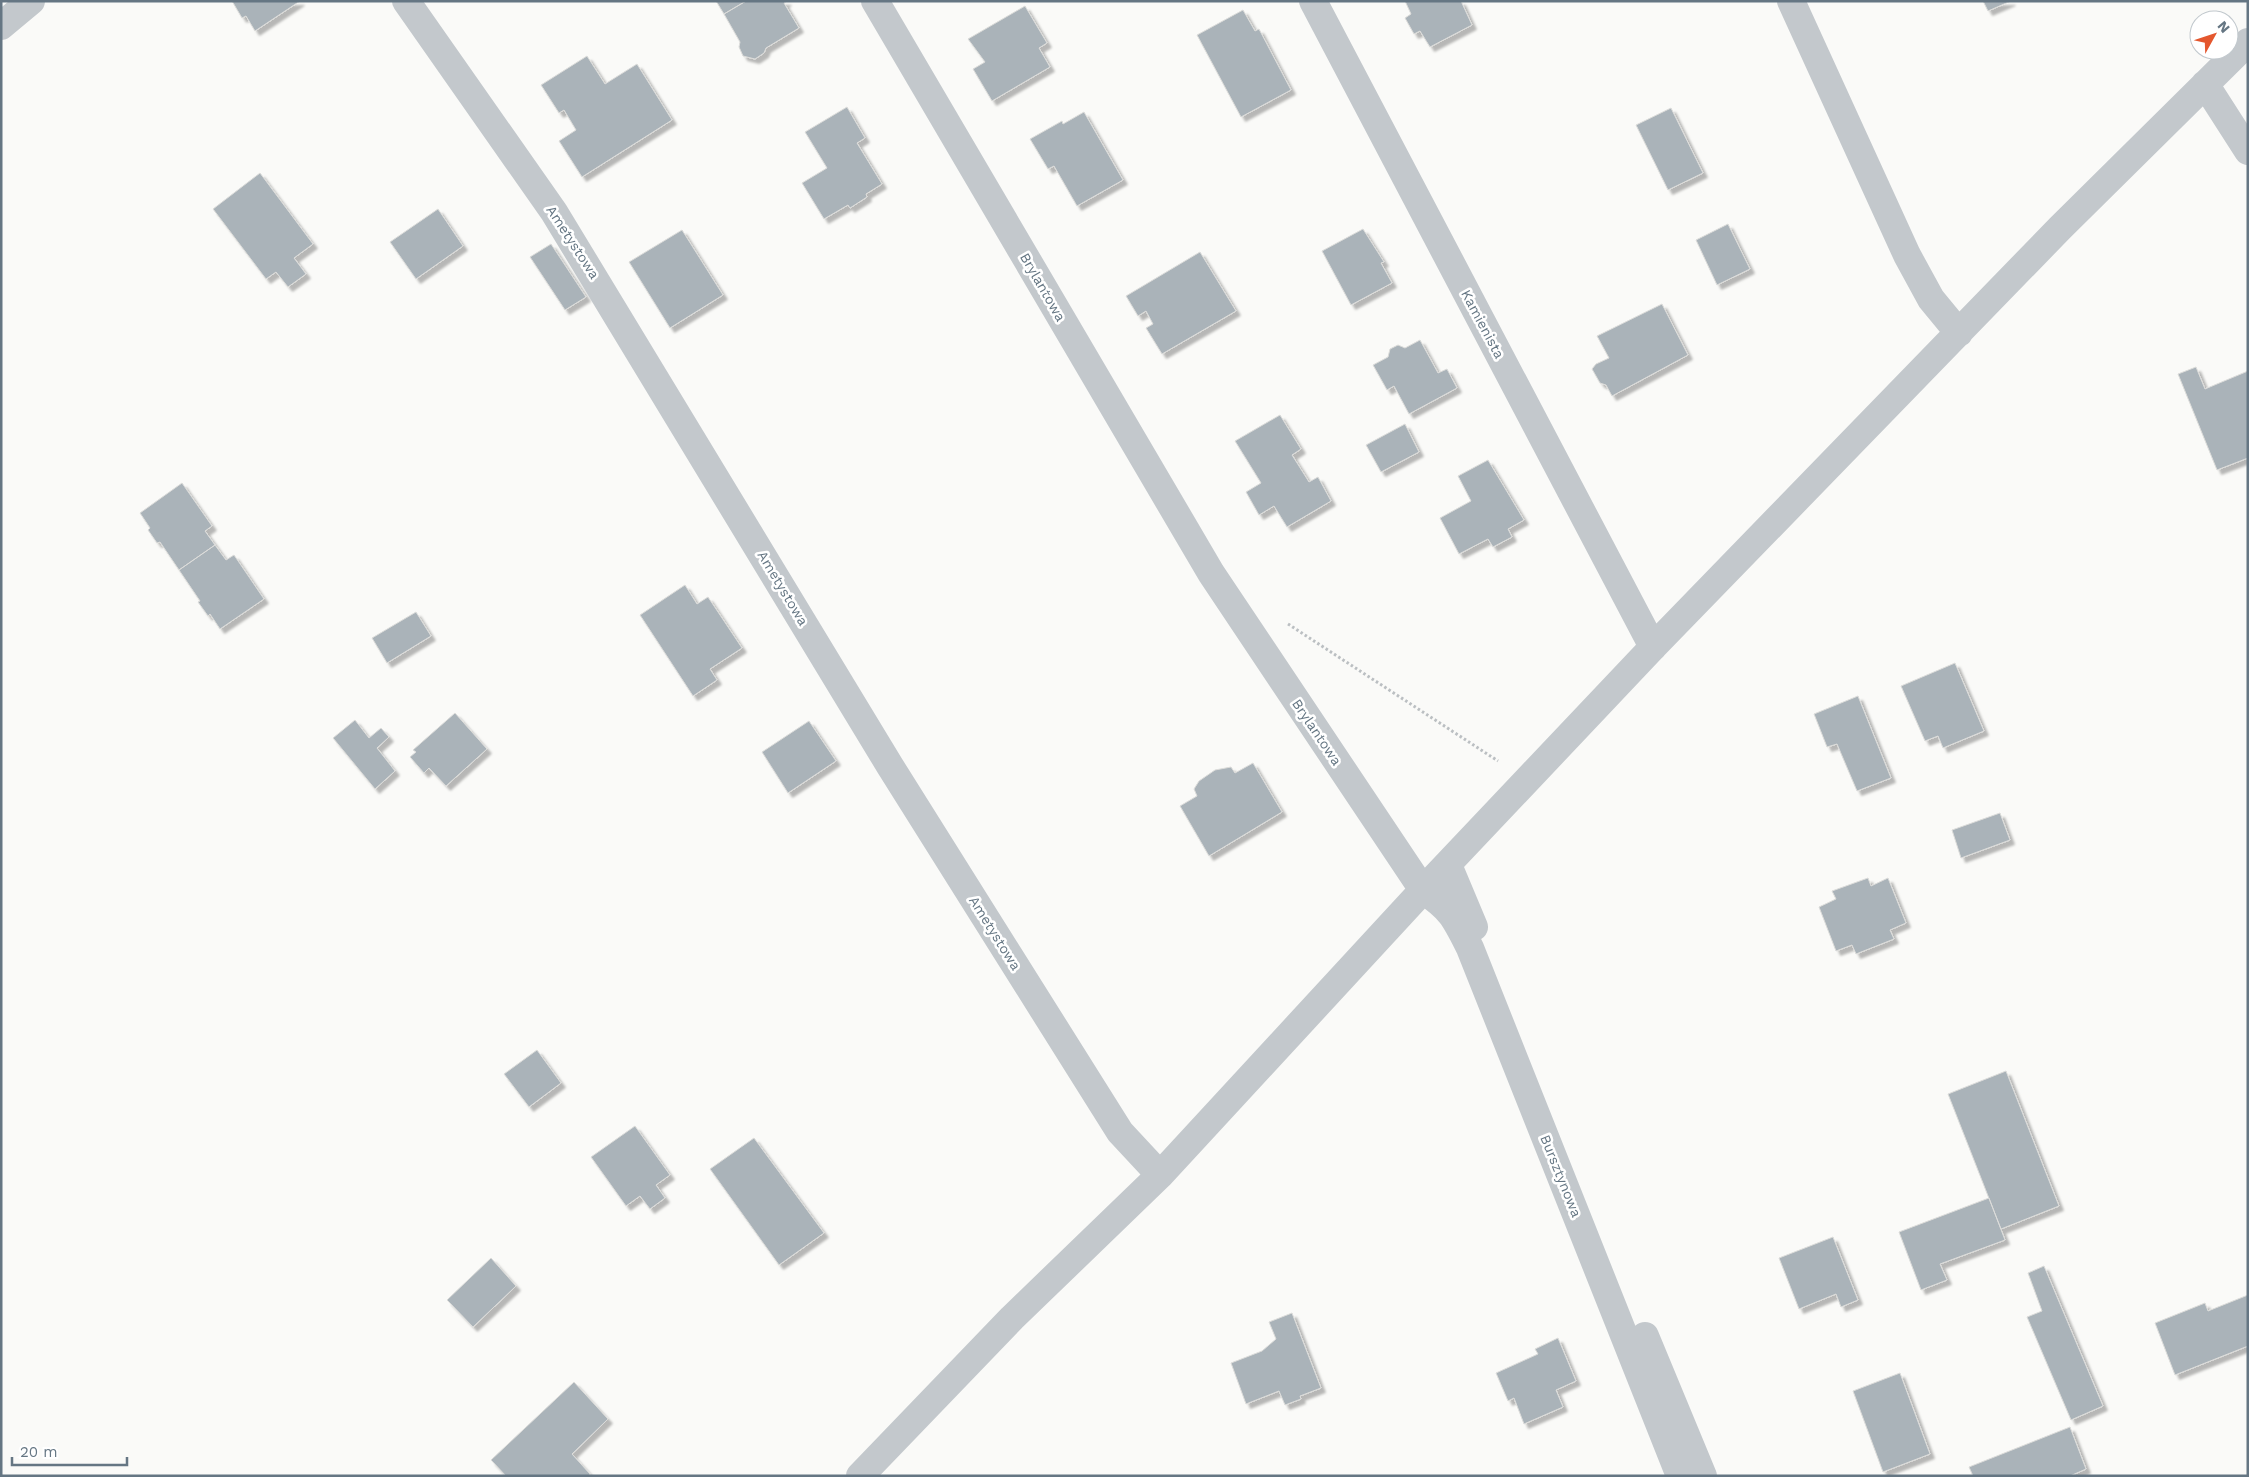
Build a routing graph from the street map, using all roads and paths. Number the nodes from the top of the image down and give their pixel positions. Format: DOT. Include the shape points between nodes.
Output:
graph roads {
  1 [pos="31,1"];
  2 [pos="406,1"];
  3 [pos="875,1"];
  4 [pos="1313,1"];
  5 [pos="1791,1"];
  6 [pos="3,20"];
  7 [pos="2248,42"];
  8 [pos="2205,84"];
  9 [pos="2248,151"];
  10 [pos="1959,333"];
  11 [pos="1286,622"];
  12 [pos="1653,647"];
  13 [pos="1528,780"];
  14 [pos="1448,864"];
  15 [pos="1423,890"];
  16 [pos="1160,1175"];
  17 [pos="860,1476"];
  18 [pos="1680,1476"];
  19 [pos="1702,1476"];
  1 -- 6 [label="street"];
  2 -- 16 [label="street, Ametystowa" via="554,212 890,766 1089,1084 1120,1132"];
  3 -- 15 [label="street, Brylantowa" via="1211,573"];
  4 -- 12 [label="street, Kamienista"];
  5 -- 10 [label="street" via="1907,255 1931,299"];
  7 -- 8 [label="street"];
  8 -- 9 [label="street"];
  8 -- 10 [label="street"];
  10 -- 12 [label="street"];
  11 -- 13 [label="path"];
  12 -- 13 [label="street"];
  13 -- 14 [label="street"];
  14 -- 15 [label="street"];
  14 -- 19 [label="street"];
  15 -- 16 [label="street"];
  15 -- 18 [label="street, Bursztynowa" via="1453,915 1470,948"];
  16 -- 17 [label="street" via="1012,1318"];
}
